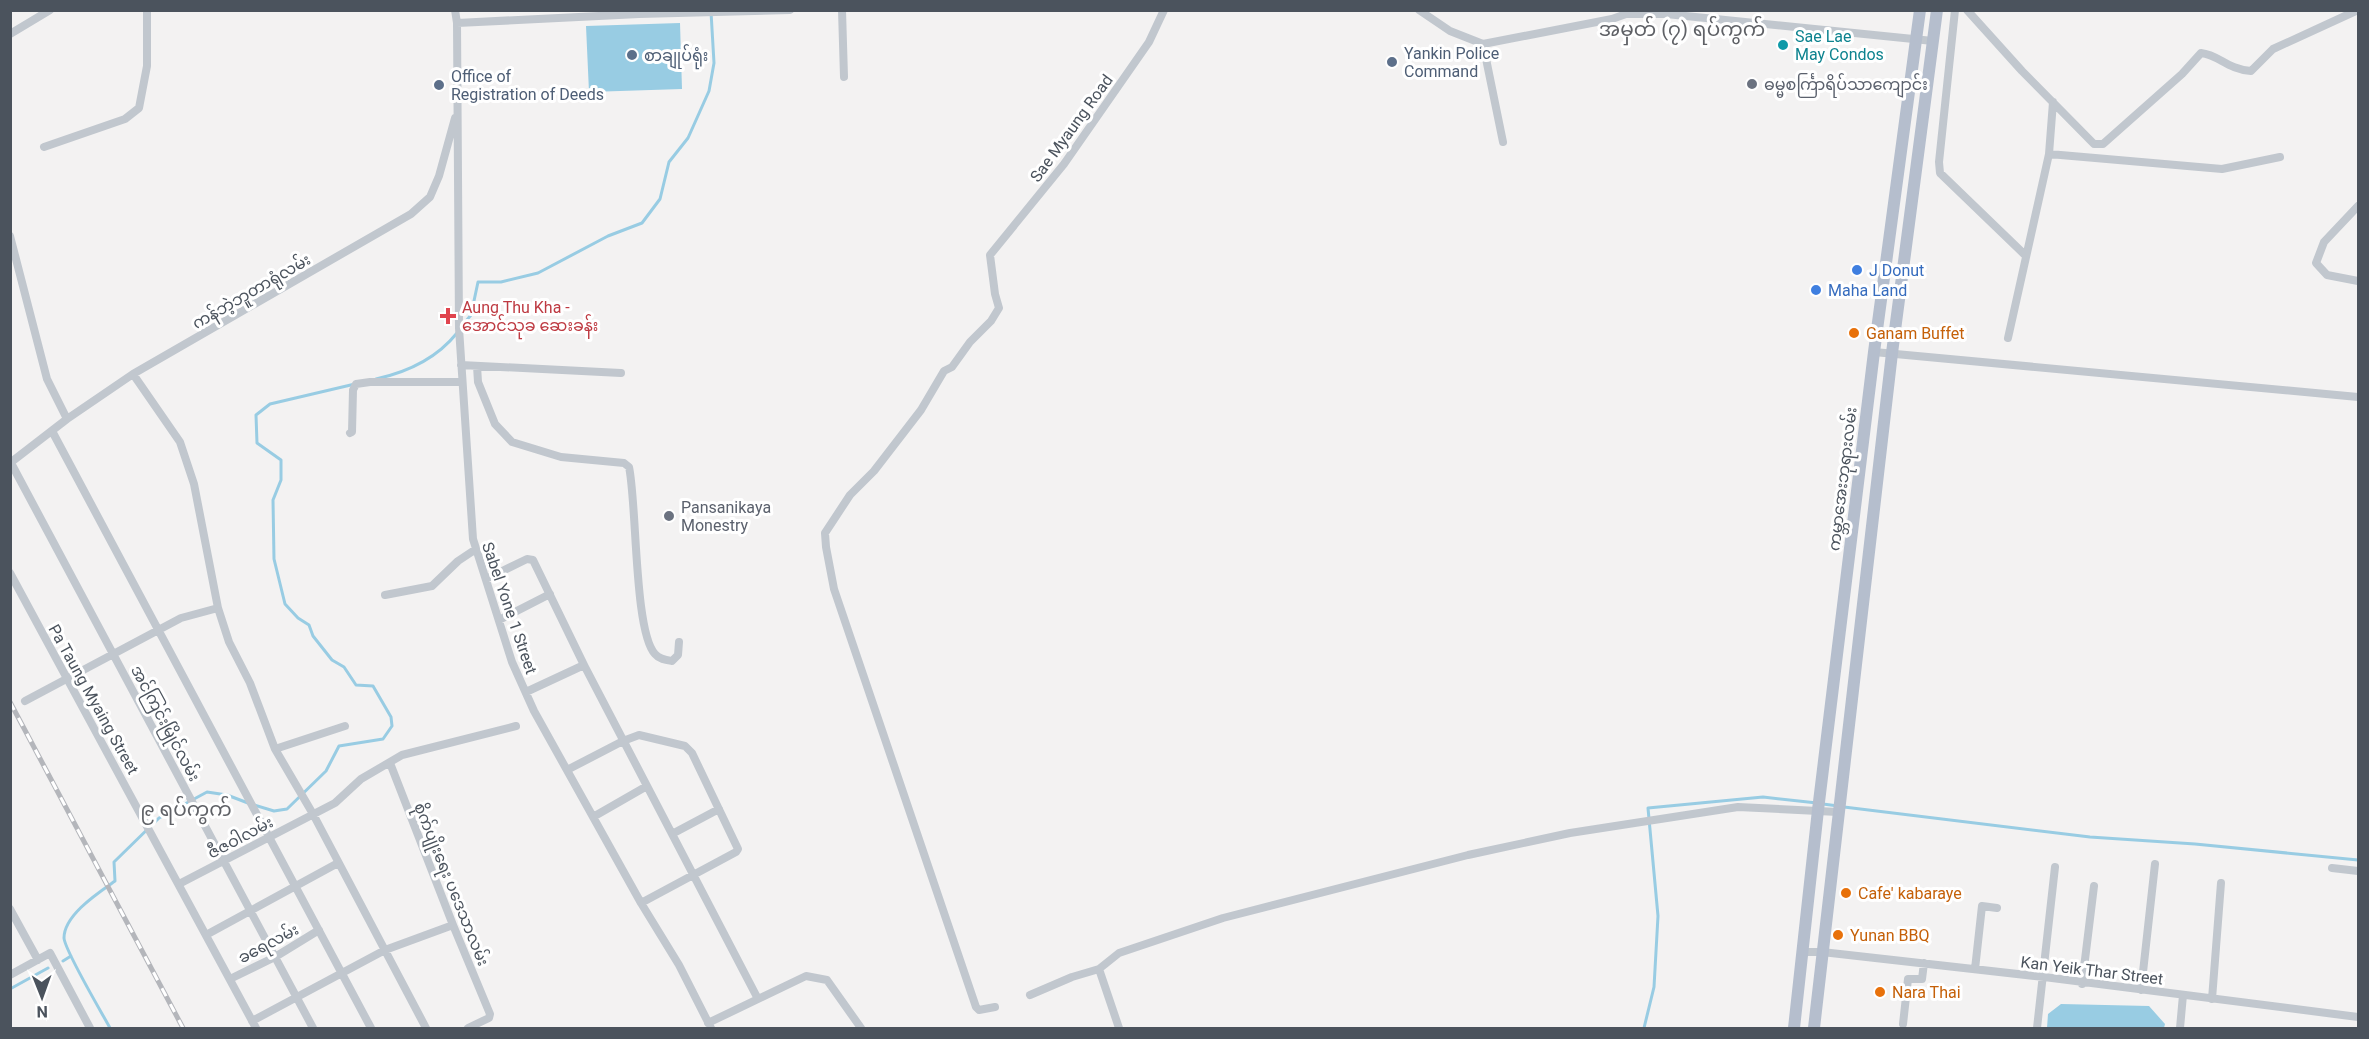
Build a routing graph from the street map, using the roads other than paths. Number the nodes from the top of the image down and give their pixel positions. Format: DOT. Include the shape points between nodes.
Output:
graph roads {
  1 [pos="50,10"];
  2 [pos="147,10"];
  3 [pos="455,10"];
  4 [pos="790,10"];
  5 [pos="842,10"];
  6 [pos="1164,10"];
  7 [pos="1419,10"];
  8 [pos="1920,10"];
  9 [pos="1937,10"];
  10 [pos="1955,10"];
  11 [pos="1967,10"];
  12 [pos="2358,10"];
  13 [pos="639,12"];
  14 [pos="1625,12"];
  15 [pos="457,22"];
  16 [pos="10,34"];
  17 [pos="1917,39"];
  18 [pos="1933,41"];
  19 [pos="1483,44"];
  20 [pos="844,77"];
  21 [pos="2053,102"];
  22 [pos="458,109"];
  23 [pos="1503,142"];
  24 [pos="44,147"];
  25 [pos="2049,154"];
  26 [pos="2280,157"];
  27 [pos="2358,206"];
  28 [pos="10,236"];
  29 [pos="2026,256"];
  30 [pos="2358,281"];
  31 [pos="2008,338"];
  32 [pos="1874,352"];
  33 [pos="1892,353"];
  34 [pos="460,365"];
  35 [pos="477,366"];
  36 [pos="621,373"];
  37 [pos="133,374"];
  38 [pos="462,382"];
  39 [pos="2358,396"];
  40 [pos="67,419"];
  41 [pos="52,431"];
  42 [pos="350,433"];
  43 [pos="11,463"];
  44 [pos="476,549"];
  45 [pos="10,573"];
  46 [pos="486,579"];
  47 [pos="550,594"];
  48 [pos="385,595"];
  49 [pos="218,608"];
  50 [pos="499,620"];
  51 [pos="157,631"];
  52 [pos="679,642"];
  53 [pos="113,654"];
  54 [pos="584,665"];
  55 [pos="67,679"];
  56 [pos="526,692"];
  57 [pos="25,701"];
  58 [pos="345,726"];
  59 [pos="516,726"];
  60 [pos="623,741"];
  61 [pos="274,749"];
  62 [pos="1825,759"];
  63 [pos="1844,761"];
  64 [pos="390,763"];
  65 [pos="567,770"];
  66 [pos="647,786"];
  67 [pos="1839,807"];
  68 [pos="719,809"];
  69 [pos="1818,810"];
  70 [pos="313,814"];
  71 [pos="593,817"];
  72 [pos="672,834"];
  73 [pos="270,837"];
  74 [pos="224,861"];
  75 [pos="338,862"];
  76 [pos="2155,864"];
  77 [pos="2055,867"];
  78 [pos="2332,868"];
  79 [pos="2358,871"];
  80 [pos="694,876"];
  81 [pos="2221,883"];
  82 [pos="179,884"];
  83 [pos="296,886"];
  84 [pos="2094,886"];
  85 [pos="641,903"];
  86 [pos="1997,908"];
  87 [pos="10,909"];
  88 [pos="250,911"];
  89 [pos="453,925"];
  90 [pos="319,930"];
  91 [pos="206,935"];
  92 [pos="385,950"];
  93 [pos="1803,952"];
  94 [pos="1822,952"];
  95 [pos="275,957"];
  96 [pos="38,960"];
  97 [pos="1924,963"];
  98 [pos="1099,969"];
  99 [pos="1975,969"];
  100 [pos="342,973"];
  101 [pos="10,975"];
  102 [pos="2044,977"];
  103 [pos="230,979"];
  104 [pos="2082,984"];
  105 [pos="2141,990"];
  106 [pos="1030,995"];
  107 [pos="2183,995"];
  108 [pos="296,998"];
  109 [pos="758,999"];
  110 [pos="2212,999"];
  111 [pos="995,1007"];
  112 [pos="2358,1017"];
  113 [pos="1903,1024"];
  114 [pos="254,1025"];
  115 [pos="480,1026"];
  116 [pos="710,1026"];
  117 [pos="90,1029"];
  118 [pos="313,1029"];
  119 [pos="371,1029"];
  120 [pos="426,1029"];
  121 [pos="468,1029"];
  122 [pos="861,1029"];
  123 [pos="1119,1029"];
  124 [pos="1794,1029"];
  125 [pos="1814,1029"];
  126 [pos="2037,1029"];
  127 [pos="2180,1029"];
  1 -- 16 [label="street"];
  2 -- 24 [label="street" via="147,66 139,108 125,119"];
  3 -- 15 [label="street, Sabel Yone 1 Street"];
  4 -- 13 [label="street"];
  5 -- 20 [label="street"];
  6 -- 111 [label="street, Sae Myaung Road" via="1149,42 1064,164 990,255 999,308 944,371 921,410 874,471 850,495 825,533 834,589 976,1007"];
  7 -- 19 [label="street" via="1450,31"];
  8 -- 17 [label="main road, ကမ္ဘာအေးဘုရားလမ်း"];
  9 -- 18 [label="main road"];
  10 -- 29 [label="street" via="1940,173"];
  11 -- 21 [label="street"];
  12 -- 21 [label="street" via="2273,49 2251,71 2234,69 2201,53 2103,144 2089,141"];
  13 -- 15 [label="street"];
  14 -- 17 [label="street"];
  14 -- 19 [label="street" via="1612,19"];
  15 -- 22 [label="street, Sabel Yone 1 Street"];
  17 -- 18 [label="street"];
  17 -- 32 [label="main road, ကမ္ဘာအေးဘုရားလမ်း"];
  18 -- 33 [label="main road"];
  19 -- 23 [label="street"];
  21 -- 25 [label="street"];
  22 -- 34 [label="street, Sabel Yone 1 Street"];
  22 -- 37 [label="street, ကန်ဘဲ့ဘူတာရုံလမ်း" via="439,176 430,196 411,214"];
  25 -- 26 [label="street" via="2222,169"];
  25 -- 29 [label="street"];
  27 -- 30 [label="street" via="2324,242 2316,263 2328,275"];
  28 -- 40 [label="street" via="47,379"];
  29 -- 31 [label="street"];
  32 -- 33 [label="street"];
  32 -- 62 [label="main road, ကမ္ဘာအေးဘုရားလမ်း"];
  33 -- 39 [label="street"];
  33 -- 63 [label="main road"];
  34 -- 35 [label="street"];
  34 -- 38 [label="street, Sabel Yone 1 Street"];
  35 -- 36 [label="street"];
  35 -- 52 [label="street" via="478,382 495,424 512,442 561,457 629,466 649,643 655,654 672,661 678,655"];
  37 -- 40 [label="street, ကန်ဘဲ့ဘူတာရုံလမ်း"];
  37 -- 49 [label="street" via="180,442 194,484"];
  38 -- 42 [label="street" via="356,384"];
  38 -- 44 [label="street, Sabel Yone 1 Street" via="472,539"];
  40 -- 41 [label="street, ကန်ဘဲ့ဘူတာရုံလမ်း"];
  41 -- 43 [label="street, ကန်ဘဲ့ဘူတာရုံလမ်း"];
  41 -- 51 [label="street"];
  43 -- 53 [label="street, အင်ကြင်းမြိုင်လမ်း"];
  44 -- 46 [label="street, Sabel Yone 1 Street"];
  44 -- 48 [label="street" via="452,565 432,586"];
  45 -- 55 [label="street, Pa Taung Myaing Street"];
  46 -- 47 [label="street" via="530,558"];
  46 -- 50 [label="street, Sabel Yone 1 Street"];
  47 -- 50 [label="street"];
  47 -- 54 [label="street"];
  49 -- 51 [label="street" via="181,618"];
  49 -- 61 [label="street"];
  50 -- 56 [label="street, Sabel Yone 1 Street"];
  51 -- 53 [label="street"];
  51 -- 73 [label="street"];
  53 -- 55 [label="street"];
  53 -- 74 [label="street, အင်ကြင်းမြိုင်လမ်း"];
  54 -- 56 [label="street"];
  54 -- 60 [label="street"];
  55 -- 57 [label="street"];
  55 -- 82 [label="street, Pa Taung Myaing Street"];
  56 -- 65 [label="street, Sabel Yone 1 Street"];
  58 -- 61 [label="street"];
  59 -- 64 [label="street, ဇီဇဝါလမ်း" via="402,756"];
  60 -- 65 [label="street"];
  60 -- 66 [label="street"];
  60 -- 68 [label="street" via="644,735 685,746"];
  61 -- 70 [label="street"];
  62 -- 63 [label="main road"];
  62 -- 69 [label="main road, ကမ္ဘာအေးဘုရားလမ်း"];
  63 -- 67 [label="main road"];
  64 -- 70 [label="street, ဇီဇဝါလမ်း"];
  64 -- 89 [label="street, စိုက်ပျိုးရေး ပဒေသာလမ်း"];
  65 -- 71 [label="street, Sabel Yone 1 Street"];
  66 -- 71 [label="street"];
  66 -- 72 [label="street"];
  67 -- 69 [label="street"];
  67 -- 94 [label="main road"];
  68 -- 72 [label="street"];
  68 -- 80 [label="street" via="738,849"];
  69 -- 93 [label="main road, ကမ္ဘာအေးဘုရားလမ်း"];
  69 -- 98 [label="street" via="1738,807 1570,833 1468,855 1223,918 1119,953"];
  70 -- 73 [label="street, ဇီဇဝါလမ်း"];
  70 -- 75 [label="street"];
  71 -- 85 [label="street, Sabel Yone 1 Street"];
  72 -- 80 [label="street"];
  73 -- 74 [label="street, ဇီဇဝါလမ်း"];
  73 -- 83 [label="street"];
  74 -- 82 [label="street, ဇီဇဝါလမ်း"];
  74 -- 88 [label="street, အင်ကြင်းမြိုင်လမ်း"];
  75 -- 83 [label="street"];
  75 -- 92 [label="street"];
  76 -- 105 [label="street"];
  77 -- 102 [label="street"];
  78 -- 79 [label="street"];
  80 -- 85 [label="street"];
  80 -- 109 [label="street"];
  81 -- 110 [label="street"];
  82 -- 91 [label="street, Pa Taung Myaing Street"];
  83 -- 88 [label="street"];
  83 -- 90 [label="street"];
  84 -- 104 [label="street"];
  85 -- 116 [label="street, Sabel Yone 1 Street"];
  86 -- 99 [label="street" via="1982,906"];
  87 -- 96 [label="street"];
  88 -- 91 [label="street"];
  88 -- 95 [label="street, အင်ကြင်းမြိုင်လမ်း"];
  89 -- 92 [label="street"];
  89 -- 115 [label="street, စိုက်ပျိုးရေး ပဒေသာလမ်း" via="490,1014"];
  90 -- 95 [label="street, ခရေလမ်း"];
  90 -- 100 [label="street"];
  91 -- 103 [label="street, Pa Taung Myaing Street"];
  92 -- 100 [label="street"];
  92 -- 120 [label="street"];
  93 -- 94 [label="street, Kan Yeik Thar Street"];
  93 -- 124 [label="main road, ကမ္ဘာအေးဘုရားလမ်း"];
  94 -- 97 [label="street, Kan Yeik Thar Street"];
  94 -- 125 [label="main road"];
  95 -- 103 [label="street, ခရေလမ်း"];
  95 -- 108 [label="street, အင်ကြင်းမြိုင်လမ်း"];
  96 -- 101 [label="street"];
  96 -- 117 [label="street" via="50,953"];
  97 -- 99 [label="street, Kan Yeik Thar Street"];
  97 -- 113 [label="street" via="1922,979 1908,979"];
  98 -- 106 [label="street"];
  98 -- 123 [label="street"];
  99 -- 102 [label="street, Kan Yeik Thar Street"];
  100 -- 108 [label="street"];
  100 -- 119 [label="street"];
  102 -- 104 [label="street, Kan Yeik Thar Street"];
  102 -- 126 [label="street"];
  103 -- 114 [label="street, Pa Taung Myaing Street"];
  104 -- 105 [label="street, Kan Yeik Thar Street"];
  105 -- 107 [label="street, Kan Yeik Thar Street"];
  107 -- 110 [label="street, Kan Yeik Thar Street"];
  107 -- 127 [label="street"];
  108 -- 114 [label="street"];
  108 -- 118 [label="street, အင်ကြင်းမြိုင်လမ်း"];
  109 -- 116 [label="street"];
  109 -- 122 [label="street" via="806,976 818,977 834,987"];
  110 -- 112 [label="street, Kan Yeik Thar Street"];
  115 -- 121 [label="street"];
}
